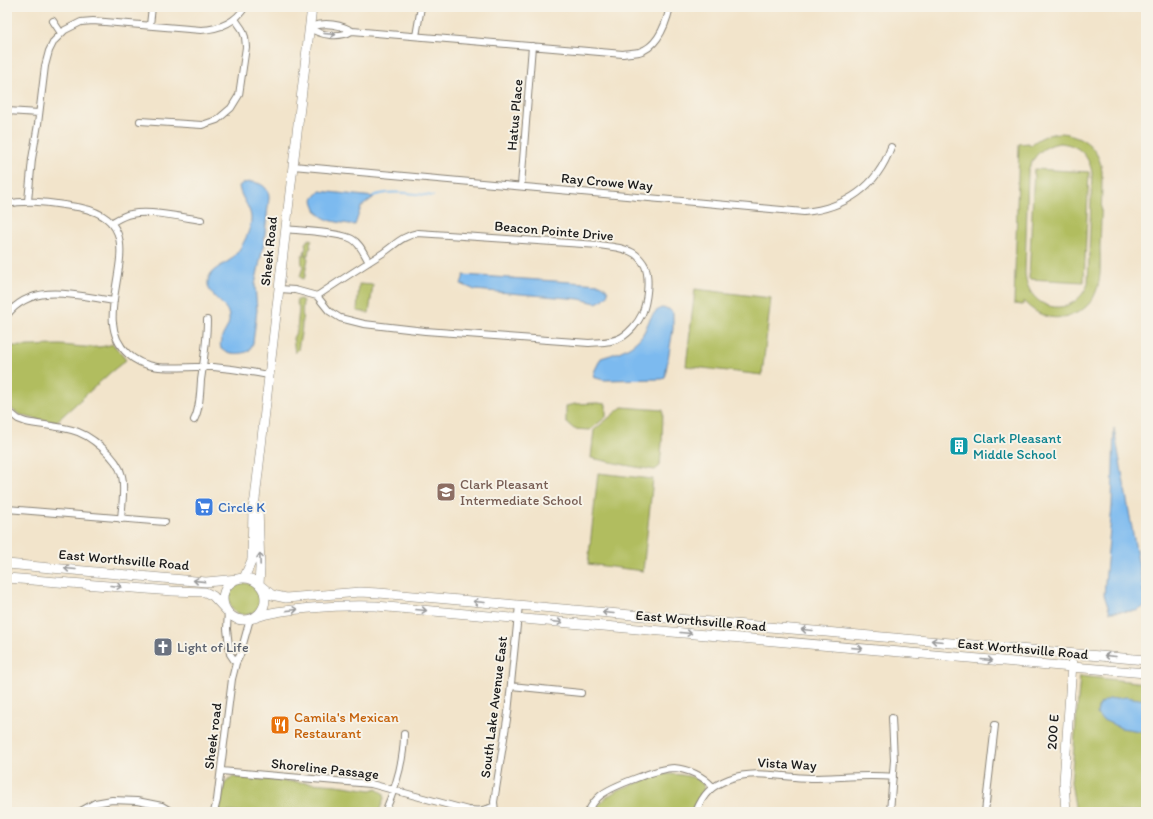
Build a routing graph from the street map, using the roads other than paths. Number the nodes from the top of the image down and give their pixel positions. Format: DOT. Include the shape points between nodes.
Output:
graph roads {
  1 [pos="152,7"];
  2 [pos="245,7"];
  3 [pos="312,7"];
  4 [pos="421,7"];
  5 [pos="670,7"];
  6 [pos="235,19"];
  7 [pos="53,21"];
  8 [pos="150,25"];
  9 [pos="309,27"];
  10 [pos="352,31"];
  11 [pos="61,33"];
  12 [pos="416,36"];
  13 [pos="532,46"];
  14 [pos="7,110"];
  15 [pos="40,113"];
  16 [pos="140,121"];
  17 [pos="891,147"];
  18 [pos="292,166"];
  19 [pos="521,186"];
  20 [pos="28,201"];
  21 [pos="7,204"];
  22 [pos="201,220"];
  23 [pos="111,223"];
  24 [pos="286,229"];
  25 [pos="369,262"];
  26 [pos="279,289"];
  27 [pos="317,296"];
  28 [pos="114,301"];
  29 [pos="7,315"];
  30 [pos="207,320"];
  31 [pos="203,366"];
  32 [pos="269,375"];
  33 [pos="7,410"];
  34 [pos="194,420"];
  35 [pos="255,499"];
  36 [pos="7,509"];
  37 [pos="121,518"];
  38 [pos="165,522"];
  39 [pos="7,564"];
  40 [pos="7,578"];
  41 [pos="241,578"];
  42 [pos="260,585"];
  43 [pos="519,605"];
  44 [pos="227,611"];
  45 [pos="252,619"];
  46 [pos="518,619"];
  47 [pos="1074,653"];
  48 [pos="1146,660"];
  49 [pos="236,663"];
  50 [pos="1072,667"];
  51 [pos="1146,673"];
  52 [pos="511,686"];
  53 [pos="581,693"];
  54 [pos="892,718"];
  55 [pos="995,726"];
  56 [pos="404,734"];
  57 [pos="221,770"];
  58 [pos="893,777"];
  59 [pos="712,786"];
  60 [pos="395,790"];
  61 [pos="495,809"];
  62 [pos="79,812"];
  63 [pos="172,812"];
  64 [pos="214,812"];
  65 [pos="385,812"];
  66 [pos="588,812"];
  67 [pos="696,812"];
  68 [pos="890,812"];
  69 [pos="985,812"];
  70 [pos="1066,812"];
  1 -- 8 [label="street"];
  2 -- 6 [label="street"];
  3 -- 9 [label="main road, Sheek Road"];
  4 -- 12 [label="street"];
  5 -- 13 [label="street" via="667,21 660,34 652,44 640,52 623,54"];
  6 -- 8 [label="street" via="208,30"];
  6 -- 16 [label="street" via="242,29 246,47 239,95 232,108 221,117 202,125"];
  7 -- 11 [label="street"];
  8 -- 11 [label="street" via="93,21 76,24"];
  9 -- 10 [label="street" via="335,25"];
  9 -- 10 [label="street, one-way" via="325,34 343,35"];
  9 -- 18 [label="main road, Sheek Road"];
  10 -- 12 [label="street"];
  11 -- 15 [label="street" via="51,46 47,57"];
  12 -- 13 [label="street"];
  13 -- 19 [label="street, Hatus Place"];
  14 -- 15 [label="street"];
  15 -- 20 [label="street"];
  17 -- 19 [label="street, Ray Crowe Way" via="879,172 855,196 817,211 804,212"];
  18 -- 19 [label="street, Ray Crowe Way"];
  18 -- 24 [label="main road, Sheek Road"];
  20 -- 21 [label="street"];
  20 -- 23 [label="street" via="92,210"];
  22 -- 23 [label="street" via="148,213 133,214"];
  23 -- 28 [label="street" via="117,232 121,248"];
  24 -- 25 [label="street" via="353,239"];
  24 -- 26 [label="main road, Sheek Road"];
  25 -- 27 [label="street, Beacon Pointe Drive"];
  25 -- 27 [label="street, Beacon Pointe Drive" via="404,237 418,234 599,245 621,248 634,254 644,265 647,280 646,299 641,315 632,329 621,338 589,343 364,324 340,318 329,311"];
  26 -- 27 [label="street"];
  26 -- 32 [label="main road, Sheek Road"];
  28 -- 29 [label="street" via="58,293 42,294 22,301"];
  28 -- 31 [label="street" via="114,334 121,347 136,361 156,367"];
  30 -- 31 [label="street"];
  31 -- 32 [label="street"];
  31 -- 34 [label="street"];
  32 -- 35 [label="main road, Sheek Road"];
  33 -- 37 [label="street" via="26,422 78,432 103,449 118,466 122,476"];
  35 -- 41 [label="main road, Sheek Road" via="252,560"];
  42 -- 35 [label="main road, Sheek Road, one-way" via="258,508"];
  36 -- 37 [label="street"];
  37 -- 38 [label="street"];
  41 -- 39 [label="main road, East Worthsville Road, one-way" via="206,582"];
  40 -- 44 [label="main road, East Worthsville Road, one-way" via="204,592 213,596"];
  41 -- 42 [label="main road" via="250,579"];
  41 -- 44 [label="main road" via="228,586 225,592 224,604"];
  43 -- 42 [label="main road, East Worthsville Road, one-way" via="360,592 286,598 272,594"];
  42 -- 45 [label="main road" via="266,598 265,604 263,610"];
  43 -- 46 [label="street, South Lake Avenue East"];
  47 -- 43 [label="main road, East Worthsville Road, one-way"];
  44 -- 45 [label="main road" via="241,620"];
  44 -- 49 [label="street" via="230,654"];
  45 -- 46 [label="main road, East Worthsville Road, one-way" via="273,612 356,605"];
  45 -- 49 [label="street, Sheek road"];
  46 -- 50 [label="main road, East Worthsville Road, one-way"];
  46 -- 52 [label="street, South Lake Avenue East"];
  48 -- 47 [label="main road, East Worthsville Road, one-way"];
  47 -- 50 [label="main road, 200 E"];
  49 -- 57 [label="street, Sheek road"];
  50 -- 51 [label="main road, East Worthsville Road"];
  50 -- 70 [label="main road, 200 E" via="1064,782"];
  52 -- 53 [label="street"];
  52 -- 61 [label="street, South Lake Avenue East"];
  54 -- 58 [label="street"];
  55 -- 69 [label="street"];
  56 -- 60 [label="street" via="404,751"];
  57 -- 60 [label="street, Shoreline Passage" via="371,784"];
  57 -- 64 [label="street, Sheek road"];
  58 -- 59 [label="street, Vista Way" via="809,778 749,774"];
  58 -- 68 [label="street"];
  59 -- 66 [label="street" via="698,774 674,768 663,770 602,794"];
  59 -- 67 [label="street"];
  60 -- 61 [label="street, Shoreline Passage" via="468,810"];
  60 -- 65 [label="street"];
  62 -- 63 [label="street" via="95,803 112,800 162,806"];
}
